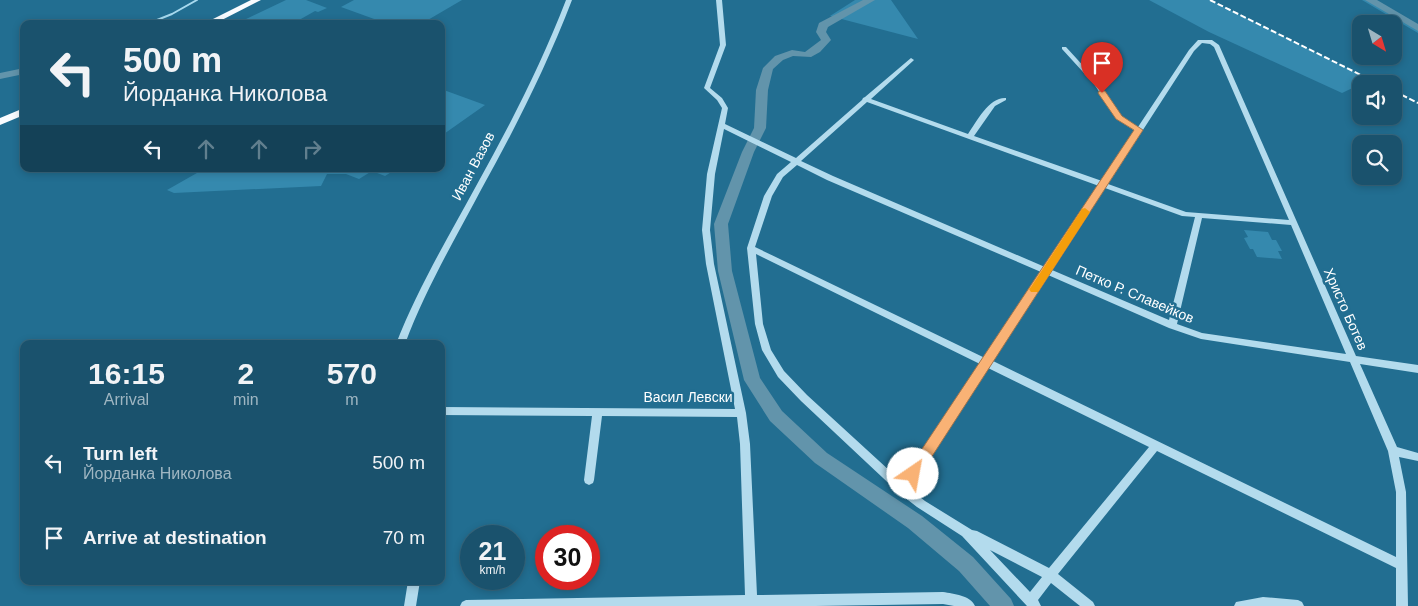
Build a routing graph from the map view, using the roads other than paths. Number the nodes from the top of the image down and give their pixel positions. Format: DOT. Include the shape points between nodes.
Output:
graph roads {
  1 [pos="257,0"];
  2 [pos="569,0"];
  3 [pos="719,0"];
  4 [pos="215,20"];
  5 [pos="1064,48"];
  6 [pos="911,60"];
  7 [pos="865,99"];
  8 [pos="1004,99"];
  9 [pos="20,113"];
  10 [pos="0,122"];
  11 [pos="722,125"];
  12 [pos="1139,130"];
  13 [pos="969,136"];
  14 [pos="795,162"];
  15 [pos="1103,185"];
  16 [pos="1199,215"];
  17 [pos="1294,223"];
  18 [pos="751,248"];
  19 [pos="1046,271"];
  20 [pos="1172,326"];
  21 [pos="402,340"];
  22 [pos="1353,359"];
  23 [pos="986,363"];
  24 [pos="1418,369"];
  25 [pos="445,410"];
  26 [pos="598,412"];
  27 [pos="741,413"];
  28 [pos="1156,445"];
  29 [pos="1393,452"];
  30 [pos="1418,457"];
  31 [pos="589,480"];
  32 [pos="902,490"];
  33 [pos="966,532"];
  34 [pos="1401,565"];
  35 [pos="1050,575"];
  36 [pos="413,585"];
  37 [pos="751,603"];
  38 [pos="1033,603"];
  39 [pos="589,605"];
  40 [pos="410,606"];
  41 [pos="466,606"];
  42 [pos="969,606"];
  43 [pos="1088,606"];
  44 [pos="1240,606"];
  45 [pos="1298,606"];
  46 [pos="1402,606"];
  1 -- 4 [label="main road"];
  2 -- 21 [label="street, Иван Вазов" via="518,113 424,291"];
  3 -- 11 [label="street" via="723,44 707,88 724,104"];
  5 -- 12 [label="street" via="1096,83 1119,118"];
  6 -- 7 [label="street"];
  7 -- 13 [label="street"];
  7 -- 14 [label="street"];
  8 -- 13 [label="street" via="993,105"];
  9 -- 10 [label="main road"];
  11 -- 14 [label="street, Петко Р. Славейков"];
  11 -- 27 [label="street" via="711,174 706,230"];
  12 -- 15 [label="street"];
  12 -- 17 [label="street, Христо Ботев" via="1196,43 1200,40 1217,46"];
  13 -- 15 [label="street"];
  14 -- 18 [label="street" via="780,176 768,196"];
  14 -- 19 [label="street, Петко Р. Славейков"];
  15 -- 16 [label="street" via="1173,210"];
  15 -- 19 [label="street"];
  16 -- 17 [label="street"];
  16 -- 20 [label="street"];
  17 -- 22 [label="street, Христо Ботев"];
  18 -- 23 [label="street"];
  18 -- 32 [label="street" via="759,324 781,374"];
  19 -- 20 [label="street, Петко Р. Славейков"];
  19 -- 23 [label="street"];
  20 -- 22 [label="street, Петко Р. Славейков" via="1202,336"];
  22 -- 24 [label="street, Петко Р. Славейков"];
  22 -- 29 [label="street, Христо Ботев"];
  23 -- 28 [label="street"];
  23 -- 32 [label="street"];
  25 -- 26 [label="street, Васил Левски"];
  26 -- 27 [label="street, Васил Левски"];
  26 -- 31 [label="street"];
  27 -- 37 [label="street, Васил Левски" via="746,444"];
  28 -- 34 [label="street"];
  28 -- 35 [label="street"];
  29 -- 30 [label="street"];
  29 -- 34 [label="street, Христо Ботев" via="1401,492"];
  32 -- 33 [label="street"];
  33 -- 35 [label="street"];
  33 -- 38 [label="street"];
  34 -- 46 [label="street, Христо Ботев"];
  35 -- 38 [label="street"];
  35 -- 43 [label="street"];
  36 -- 40 [label="street"];
  37 -- 39 [label="street"];
  37 -- 42 [label="street" via="943,598"];
  39 -- 41 [label="street"];
  44 -- 45 [label="street" via="1263,603"];
}
